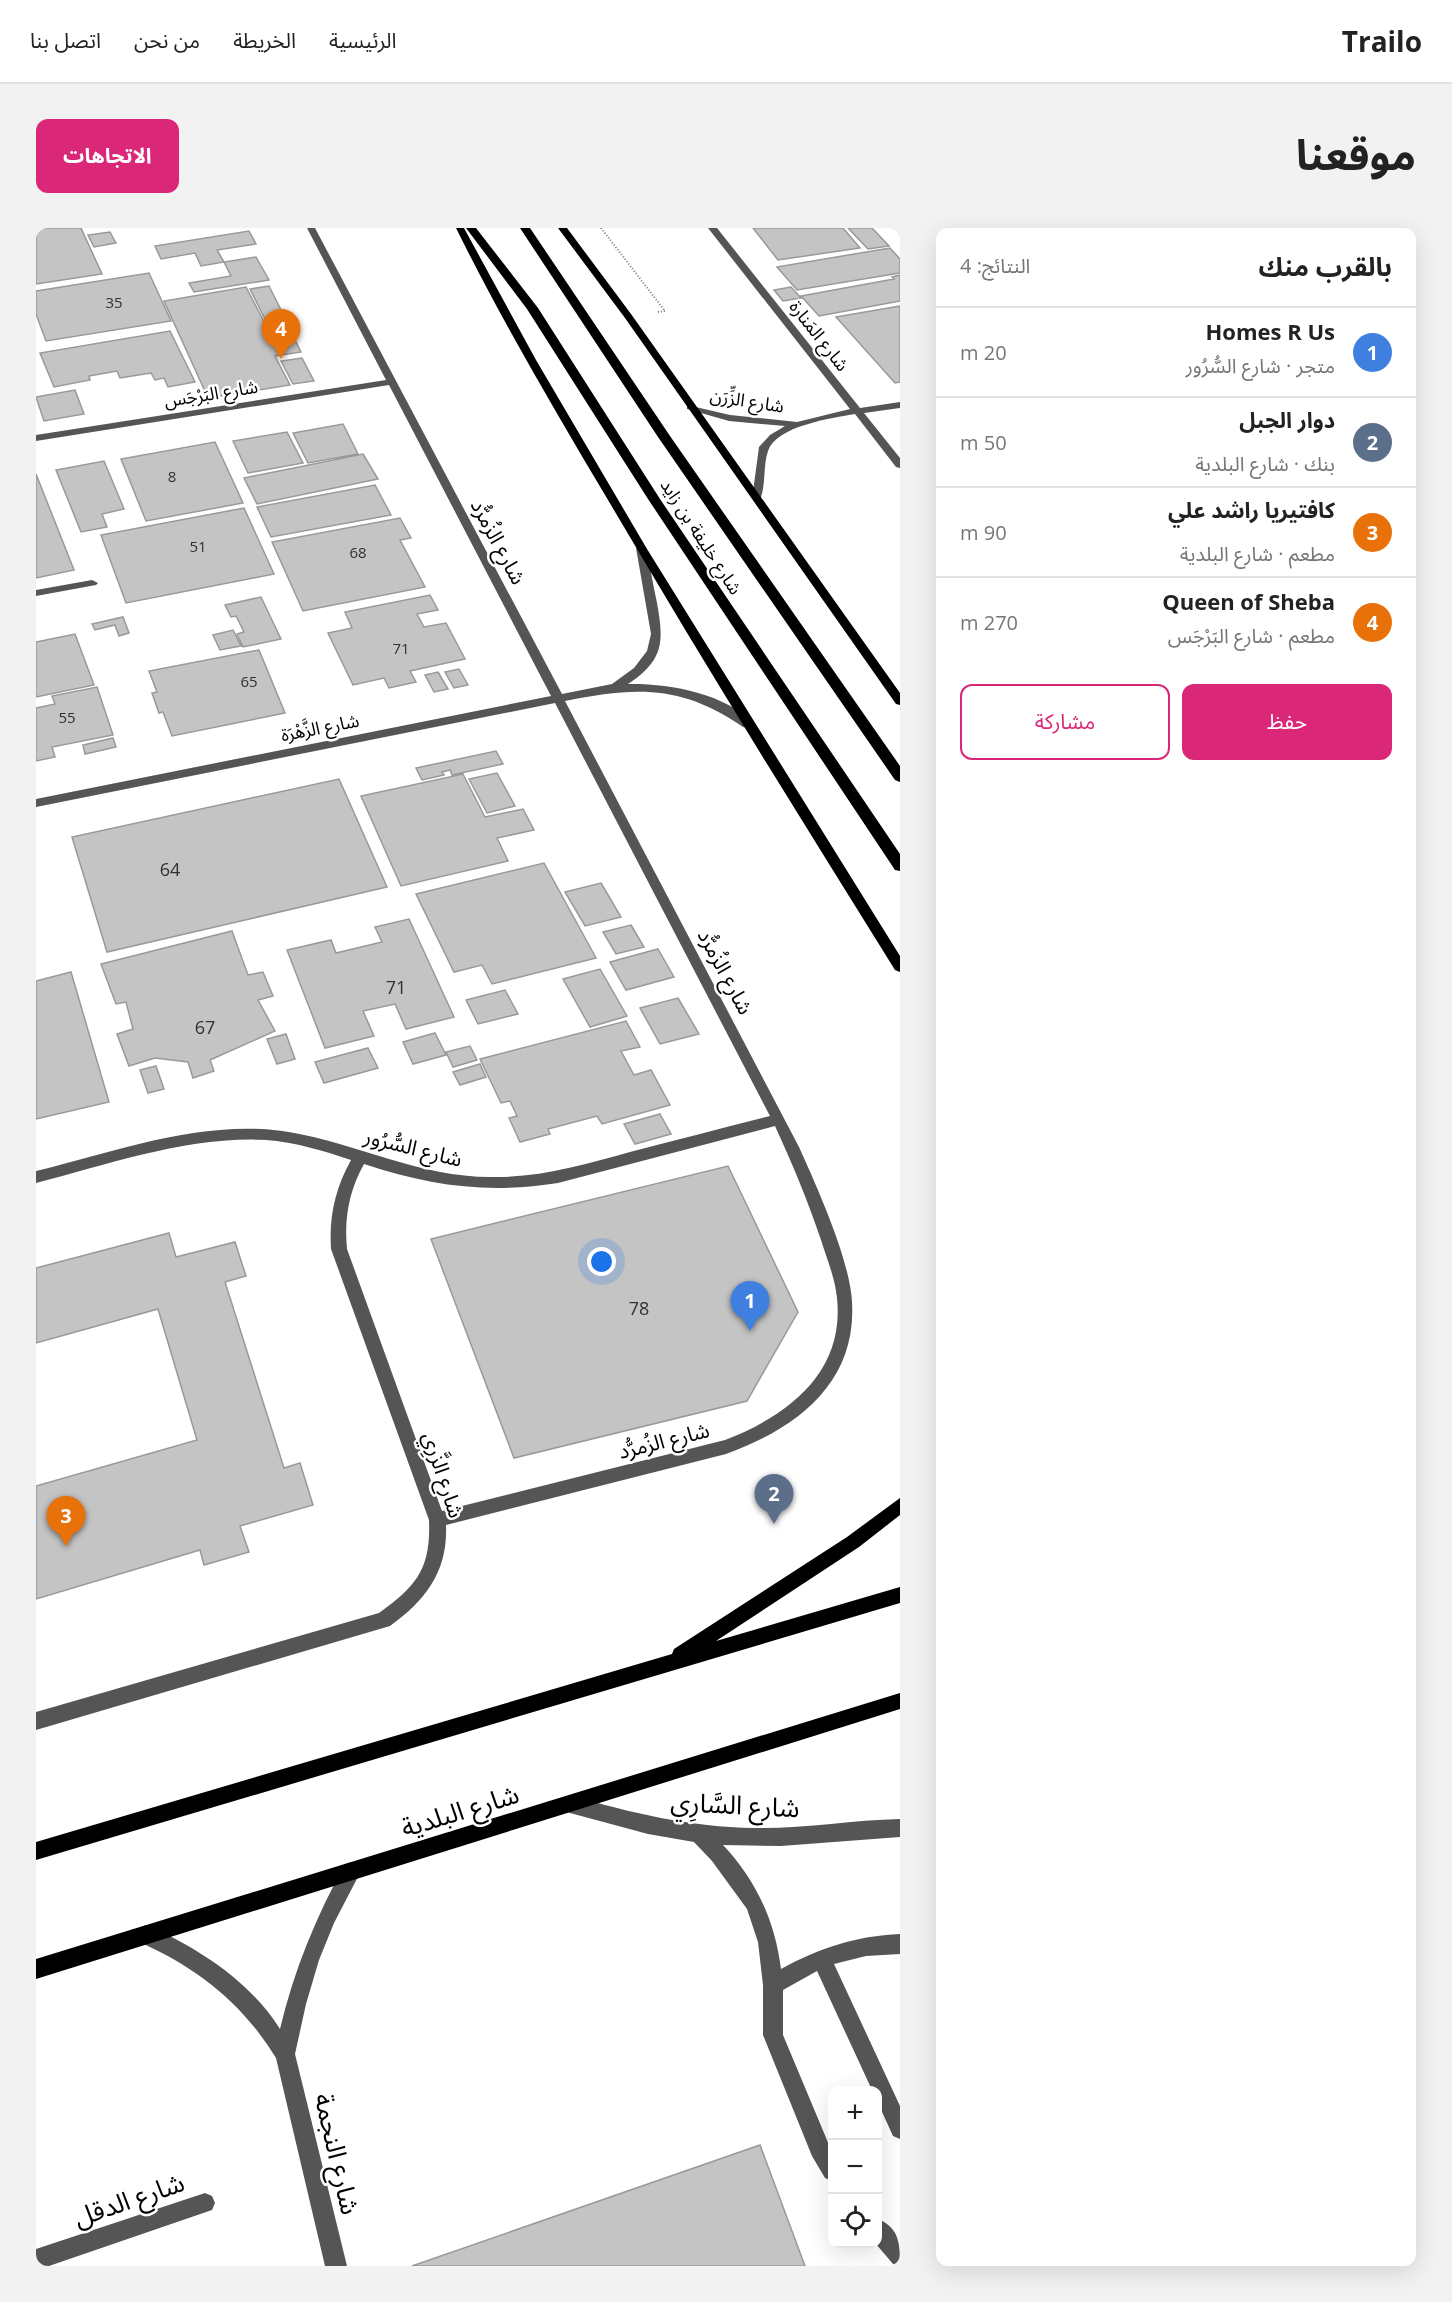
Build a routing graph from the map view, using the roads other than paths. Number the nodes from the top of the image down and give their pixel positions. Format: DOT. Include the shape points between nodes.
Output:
graph roads {
  1 [pos="311,228"];
  2 [pos="460,228"];
  3 [pos="471,228"];
  4 [pos="525,228"];
  5 [pos="562,228"];
  6 [pos="712,228"];
  7 [pos="390,382"];
  8 [pos="900,405"];
  9 [pos="691,407"];
  10 [pos="858,412"];
  11 [pos="798,424"];
  12 [pos="36,438"];
  13 [pos="900,465"];
  14 [pos="756,497"];
  15 [pos="641,548"];
  16 [pos="92,583"];
  17 [pos="36,593"];
  18 [pos="612,688"];
  19 [pos="557,699"];
  20 [pos="900,701"];
  21 [pos="747,724"];
  22 [pos="900,777"];
  23 [pos="36,803"];
  24 [pos="900,866"];
  25 [pos="900,967"];
  26 [pos="779,1119"];
  27 [pos="360,1157"];
  28 [pos="36,1177"];
  29 [pos="900,1505"];
  30 [pos="437,1520"];
  31 [pos="900,1595"];
  32 [pos="666,1665"];
  33 [pos="900,1701"];
  34 [pos="36,1721"];
  35 [pos="570,1804"];
  36 [pos="900,1828"];
  37 [pos="698,1833"];
  38 [pos="36,1851"];
  39 [pos="352,1871"];
  40 [pos="146,1935"];
  41 [pos="900,1944"];
  42 [pos="821,1958"];
  43 [pos="36,1969"];
  44 [pos="773,1984"];
  45 [pos="285,2054"];
  46 [pos="900,2129"];
  47 [pos="828,2164"];
  48 [pos="205,2203"];
  49 [pos="882,2234"];
  50 [pos="900,2257"];
  51 [pos="36,2260"];
  52 [pos="336,2266"];
  1 -- 7 [label="street, شارع الزُمرُّد"];
  2 -- 15 [label="main road" via="521,344"];
  3 -- 24 [label="highway, شارع خليفة بن زايد" via="532,308 654,499"];
  4 -- 22 [label="highway, شارع خليفة بن زايد" via="657,428"];
  5 -- 9 [label="main road"];
  6 -- 10 [label="street, شارع المَنارة"];
  7 -- 12 [label="street, شارع البَرْجَس"];
  7 -- 19 [label="street, شارع الزُمرُّد"];
  8 -- 10 [label="street, شارع الزِّرَن"];
  9 -- 11 [label="street, شارع الزِّرَن" via="740,420"];
  9 -- 14 [label="main road"];
  10 -- 11 [label="street, شارع الزِّرَن"];
  10 -- 13 [label="street, شارع المَنارة"];
  11 -- 14 [label="street, شارع الزِّرَن" via="766,444"];
  14 -- 20 [label="main road"];
  15 -- 18 [label="street, شارع الزَّهْرَة" via="656,647 640,670"];
  15 -- 21 [label="main road"];
  16 -- 17 [label="street"];
  18 -- 19 [label="street, شارع الزَّهْرَة"];
  18 -- 21 [label="street, شارع الزَّهْرَة" via="655,687 686,693 715,704"];
  19 -- 23 [label="street, شارع الزَّهْرَة"];
  19 -- 26 [label="street, شارع الزُمرُّد"];
  21 -- 25 [label="main road"];
  26 -- 27 [label="street, شارع السُّرُور" via="558,1177 502,1184 446,1180"];
  26 -- 30 [label="street, شارع الزُمرُّد" via="817,1206 845,1302 838,1354 807,1402 784,1421 726,1447"];
  27 -- 28 [label="street, شارع السُّرُور" via="293,1138 243,1134 179,1143"];
  27 -- 30 [label="street, شارع الزَّرِي" via="340,1201 336,1224 339,1249"];
  29 -- 32 [label="main road" via="853,1542"];
  30 -- 34 [label="street, شارع الزَّرِي" via="439,1543 423,1588 384,1620"];
  31 -- 32 [label="main road"];
  32 -- 38 [label="main road"];
  33 -- 35 [label="main road, شارع البلدية"];
  35 -- 37 [label="street, شارع السَّارِي" via="620,1819"];
  35 -- 39 [label="main road, شارع البلدية"];
  36 -- 37 [label="street, شارع السَّارِي" via="780,1837"];
  37 -- 44 [label="street" via="719,1854 755,1904 768,1942"];
  39 -- 40 [label="main road, شارع البلدية"];
  39 -- 45 [label="street, شارع النجمة" via="309,1956 294,2003"];
  40 -- 43 [label="main road, شارع البلدية"];
  40 -- 45 [label="street, شارع النجمة" via="179,1950 238,1993 264,2021"];
  41 -- 42 [label="street" via="874,1944"];
  42 -- 44 [label="street"];
  42 -- 46 [label="street"];
  44 -- 47 [label="street" via="771,2017 778,2052"];
  45 -- 52 [label="street, شارع النجمة"];
  48 -- 51 [label="street, شارع الدقل"];
  49 -- 50 [label="street"];
}
